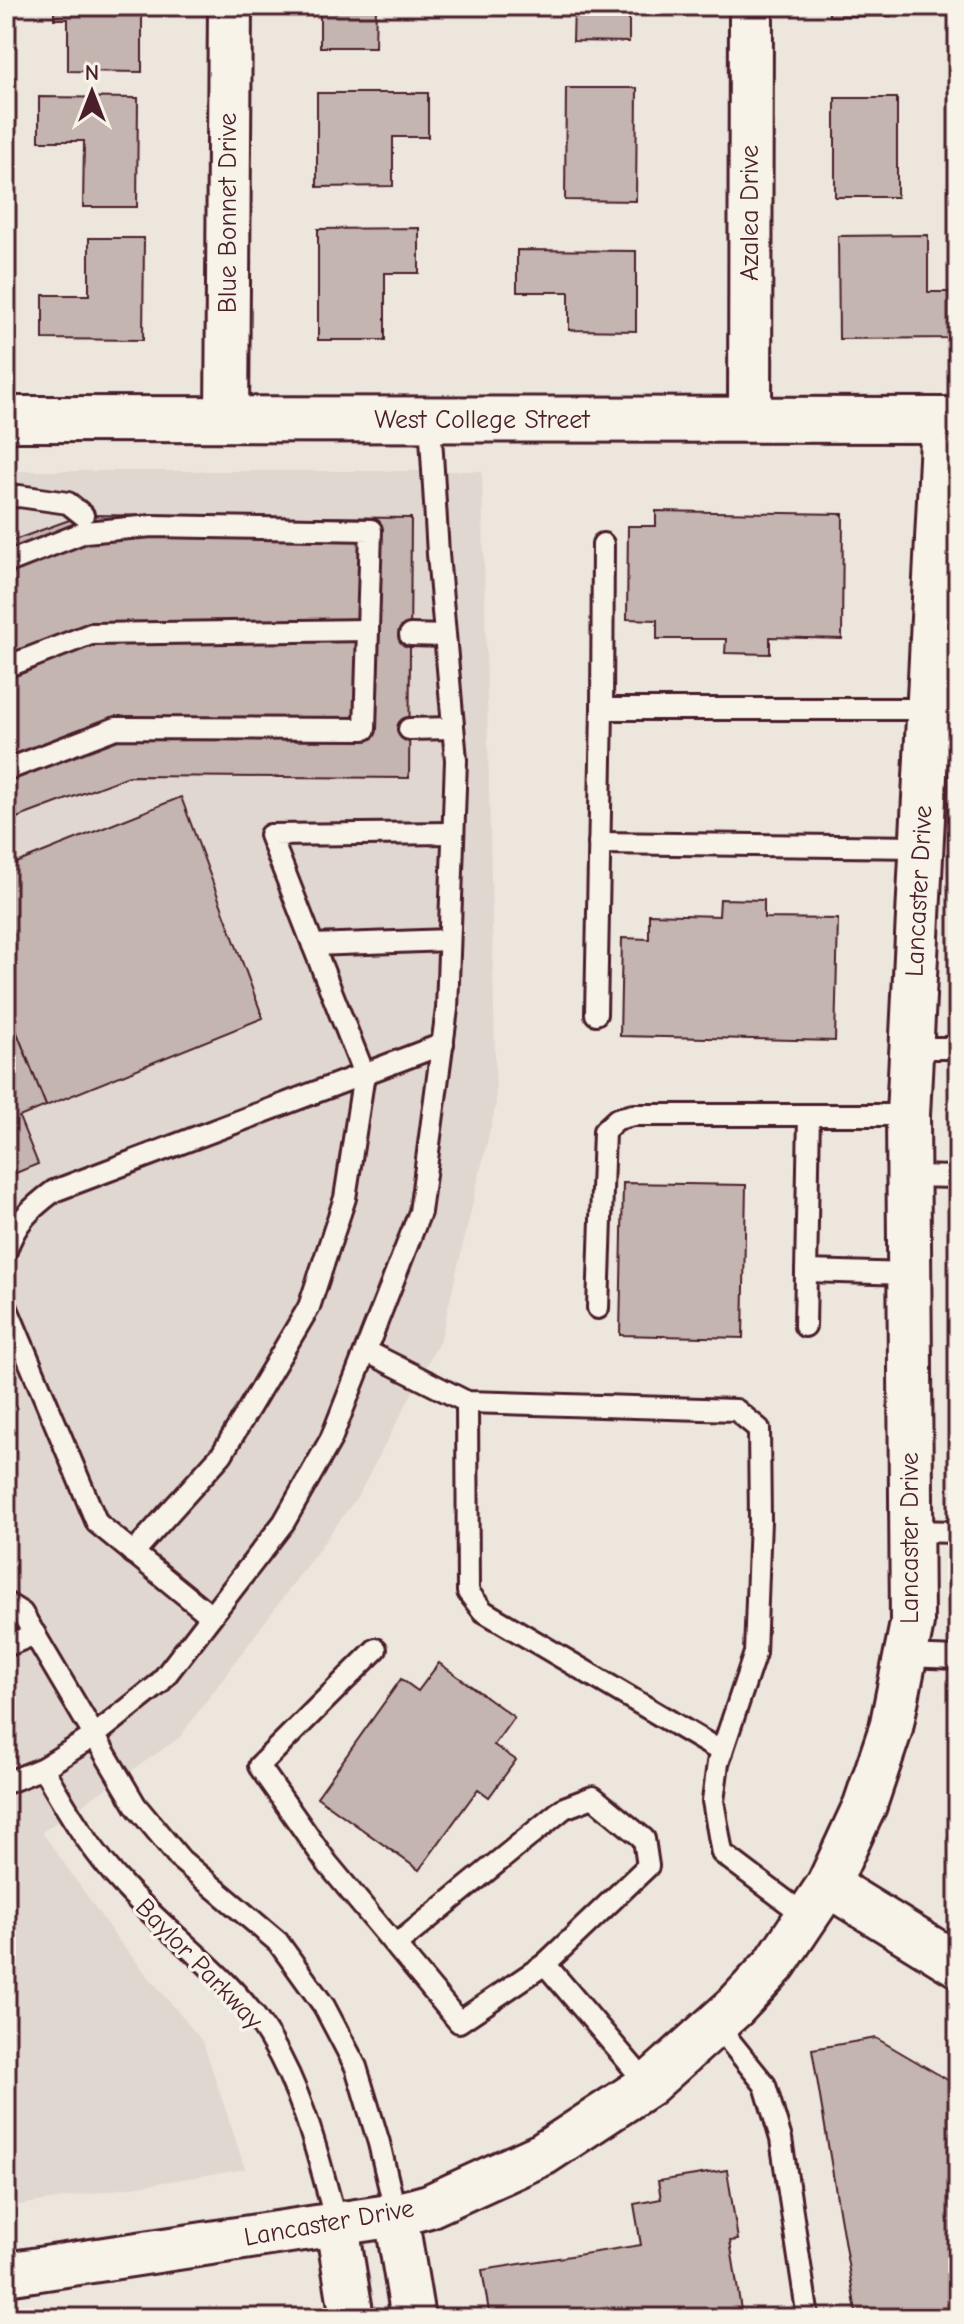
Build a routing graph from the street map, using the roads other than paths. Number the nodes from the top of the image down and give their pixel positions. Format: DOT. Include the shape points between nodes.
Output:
graph roads {
  1 [pos="230,6"];
  2 [pos="751,6"];
  3 [pos="6,419"];
  4 [pos="227,419"];
  5 [pos="430,420"];
  6 [pos="750,420"];
  7 [pos="950,420"];
  8 [pos="6,497"];
  9 [pos="83,515"];
  10 [pos="603,544"];
  11 [pos="6,563"];
  12 [pos="368,630"];
  13 [pos="410,635"];
  14 [pos="445,636"];
  15 [pos="944,650"];
  16 [pos="6,667"];
  17 [pos="602,709"];
  18 [pos="928,709"];
  19 [pos="453,728"];
  20 [pos="409,729"];
  21 [pos="6,770"];
  22 [pos="453,833"];
  23 [pos="599,843"];
  24 [pos="921,847"];
  25 [pos="449,940"];
  26 [pos="313,945"];
  27 [pos="596,1014"];
  28 [pos="443,1044"];
  29 [pos="911,1048"];
  30 [pos="958,1048"];
  31 [pos="364,1074"];
  32 [pos="809,1115"];
  33 [pos="908,1115"];
  34 [pos="908,1176"];
  35 [pos="958,1177"];
  36 [pos="6,1251"];
  37 [pos="806,1271"];
  38 [pos="909,1274"];
  39 [pos="6,1306"];
  40 [pos="598,1308"];
  41 [pos="805,1326"];
  42 [pos="366,1351"];
  43 [pos="467,1402"];
  44 [pos="911,1531"];
  45 [pos="958,1532"];
  46 [pos="133,1553"];
  47 [pos="6,1603"];
  48 [pos="211,1616"];
  49 [pos="35,1634"];
  50 [pos="6,1646"];
  51 [pos="376,1649"];
  52 [pos="905,1656"];
  53 [pos="958,1658"];
  54 [pos="94,1736"];
  55 [pos="722,1752"];
  56 [pos="43,1768"];
  57 [pos="6,1783"];
  58 [pos="817,1901"];
  59 [pos="396,1945"];
  60 [pos="545,1964"];
  61 [pos="958,1965"];
  62 [pos="716,2024"];
  63 [pos="648,2085"];
  64 [pos="396,2215"];
  65 [pos="337,2226"];
  66 [pos="6,2274"];
  67 [pos="352,2318"];
  68 [pos="413,2318"];
  69 [pos="808,2318"];
  1 -- 4 [label="street, Blue Bonnet Drive"];
  2 -- 6 [label="street, Azalea Drive"];
  3 -- 4 [label="street, West College Street"];
  4 -- 5 [label="street, West College Street"];
  5 -- 6 [label="street, West College Street"];
  5 -- 14 [label="lane"];
  6 -- 7 [label="street, West College Street"];
  7 -- 15 [label="street, Lancaster Drive"];
  8 -- 9 [label="lane" via="68,503"];
  10 -- 17 [label="lane"];
  11 -- 12 [label="lane" via="85,532 152,526 371,530"];
  12 -- 16 [label="lane" via="91,634"];
  12 -- 21 [label="lane" via="365,729 116,728"];
  13 -- 14 [label="lane"];
  14 -- 19 [label="lane"];
  15 -- 18 [label="street, Lancaster Drive"];
  17 -- 18 [label="lane"];
  17 -- 23 [label="lane"];
  18 -- 24 [label="street, Lancaster Drive"];
  19 -- 20 [label="lane"];
  19 -- 22 [label="lane"];
  22 -- 25 [label="lane"];
  22 -- 26 [label="lane" via="270,835"];
  23 -- 24 [label="lane"];
  23 -- 27 [label="lane"];
  24 -- 29 [label="street, Lancaster Drive"];
  25 -- 26 [label="lane"];
  25 -- 28 [label="lane"];
  26 -- 31 [label="lane"];
  28 -- 31 [label="lane"];
  28 -- 42 [label="lane" via="420,1212"];
  29 -- 30 [label="lane"];
  29 -- 33 [label="street, Lancaster Drive"];
  31 -- 36 [label="lane" via="54,1191 29,1209"];
  31 -- 46 [label="lane" via="345,1198 309,1307 222,1454"];
  32 -- 33 [label="lane"];
  32 -- 37 [label="lane"];
  32 -- 40 [label="lane" via="617,1119 604,1131"];
  33 -- 34 [label="street, Lancaster Drive"];
  34 -- 35 [label="lane"];
  34 -- 38 [label="street, Lancaster Drive"];
  37 -- 38 [label="lane"];
  37 -- 41 [label="lane"];
  38 -- 44 [label="street, Lancaster Drive"];
  39 -- 46 [label="lane" via="97,1523"];
  42 -- 43 [label="lane"];
  42 -- 48 [label="lane" via="331,1439 284,1522"];
  43 -- 55 [label="lane" via="468,1592 483,1611"];
  43 -- 55 [label="lane" via="736,1410 759,1429 755,1653"];
  44 -- 45 [label="lane"];
  44 -- 52 [label="street, Lancaster Drive" via="912,1623"];
  46 -- 48 [label="lane"];
  47 -- 49 [label="lane" via="22,1613"];
  48 -- 54 [label="lane" via="159,1684"];
  49 -- 50 [label="lane"];
  49 -- 54 [label="lane"];
  51 -- 59 [label="lane" via="259,1766 327,1863"];
  52 -- 53 [label="lane"];
  52 -- 58 [label="street, Lancaster Drive" via="891,1728 865,1805"];
  54 -- 56 [label="lane"];
  54 -- 64 [label="lane" via="136,1806 181,1860 278,1942 324,2006 356,2067"];
  55 -- 58 [label="lane" via="713,1801 722,1853"];
  56 -- 57 [label="lane"];
  56 -- 65 [label="lane, Baylor Parkway" via="71,1819 125,1888 228,1986 268,2036 304,2107"];
  58 -- 61 [label="street"];
  58 -- 62 [label="street, Lancaster Drive" via="775,1964"];
  59 -- 60 [label="lane" via="459,2022"];
  59 -- 60 [label="lane" via="564,1808 593,1797 644,1839 648,1866"];
  60 -- 63 [label="lane"];
  62 -- 63 [label="street, Lancaster Drive"];
  62 -- 69 [label="lane" via="765,2085 781,2139"];
  63 -- 64 [label="street, Lancaster Drive" via="543,2154 429,2206"];
  64 -- 65 [label="street, Lancaster Drive"];
  64 -- 68 [label="street"];
  65 -- 66 [label="street, Lancaster Drive"];
  65 -- 67 [label="street, Baylor Parkway"];
}
